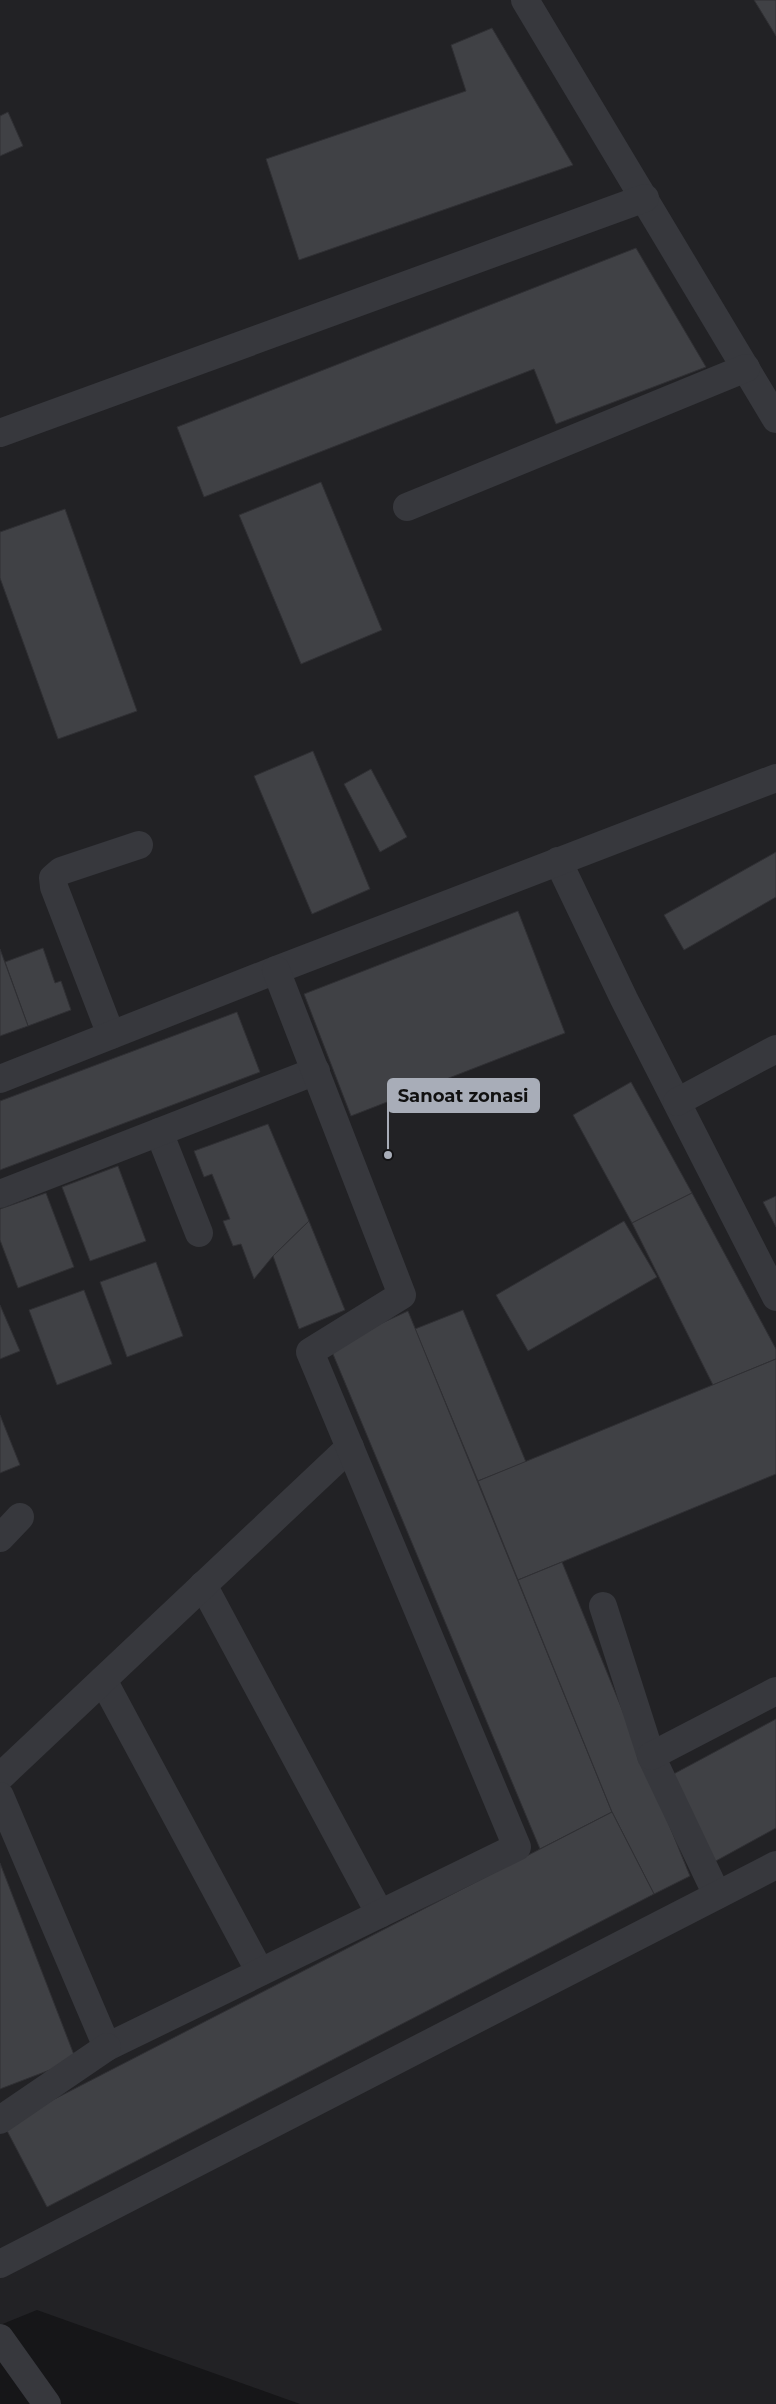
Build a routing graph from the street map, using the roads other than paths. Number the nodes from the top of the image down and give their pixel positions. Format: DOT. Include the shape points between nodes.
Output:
graph roads {
  1 [pos="525,0"];
  2 [pos="645,198"];
  3 [pos="746,368"];
  4 [pos="776,419"];
  5 [pos="0,432"];
  6 [pos="407,507"];
  7 [pos="776,778"];
  8 [pos="139,845"];
  9 [pos="558,861"];
  10 [pos="276,970"];
  11 [pos="111,1035"];
  12 [pos="776,1049"];
  13 [pos="316,1071"];
  14 [pos="0,1079"];
  15 [pos="677,1102"];
  16 [pos="159,1132"];
  17 [pos="0,1194"];
  18 [pos="199,1233"];
  19 [pos="776,1297"];
  20 [pos="350,1447"];
  21 [pos="20,1518"];
  22 [pos="0,1538"];
  23 [pos="203,1585"];
  24 [pos="602,1606"];
  25 [pos="103,1680"];
  26 [pos="776,1691"];
  27 [pos="652,1756"];
  28 [pos="0,1777"];
  29 [pos="0,1796"];
  30 [pos="776,1865"];
  31 [pos="717,1895"];
  32 [pos="380,1914"];
  33 [pos="260,1972"];
  34 [pos="107,2048"];
  35 [pos="0,2120"];
  36 [pos="0,2264"];
  37 [pos="0,2338"];
  38 [pos="47,2404"];
  1 -- 2 [label="street"];
  2 -- 3 [label="street"];
  2 -- 5 [label="street"];
  3 -- 4 [label="street"];
  3 -- 6 [label="street"];
  7 -- 9 [label="street"];
  8 -- 11 [label="street" via="61,871 53,878 54,888"];
  9 -- 10 [label="street"];
  9 -- 15 [label="street"];
  10 -- 11 [label="street"];
  10 -- 13 [label="street"];
  11 -- 14 [label="street"];
  12 -- 15 [label="street"];
  13 -- 16 [label="street"];
  13 -- 20 [label="street" via="402,1295 310,1352"];
  15 -- 19 [label="street"];
  16 -- 17 [label="street"];
  16 -- 18 [label="street"];
  20 -- 23 [label="street"];
  20 -- 32 [label="street" via="517,1847"];
  21 -- 22 [label="street"];
  23 -- 25 [label="street"];
  23 -- 32 [label="street"];
  24 -- 27 [label="street"];
  25 -- 28 [label="street"];
  25 -- 33 [label="street"];
  26 -- 27 [label="street"];
  27 -- 31 [label="street"];
  29 -- 34 [label="street"];
  30 -- 31 [label="street"];
  31 -- 36 [label="street"];
  32 -- 33 [label="street"];
  33 -- 34 [label="street"];
  34 -- 35 [label="street"];
  37 -- 38 [label="street"];
}
